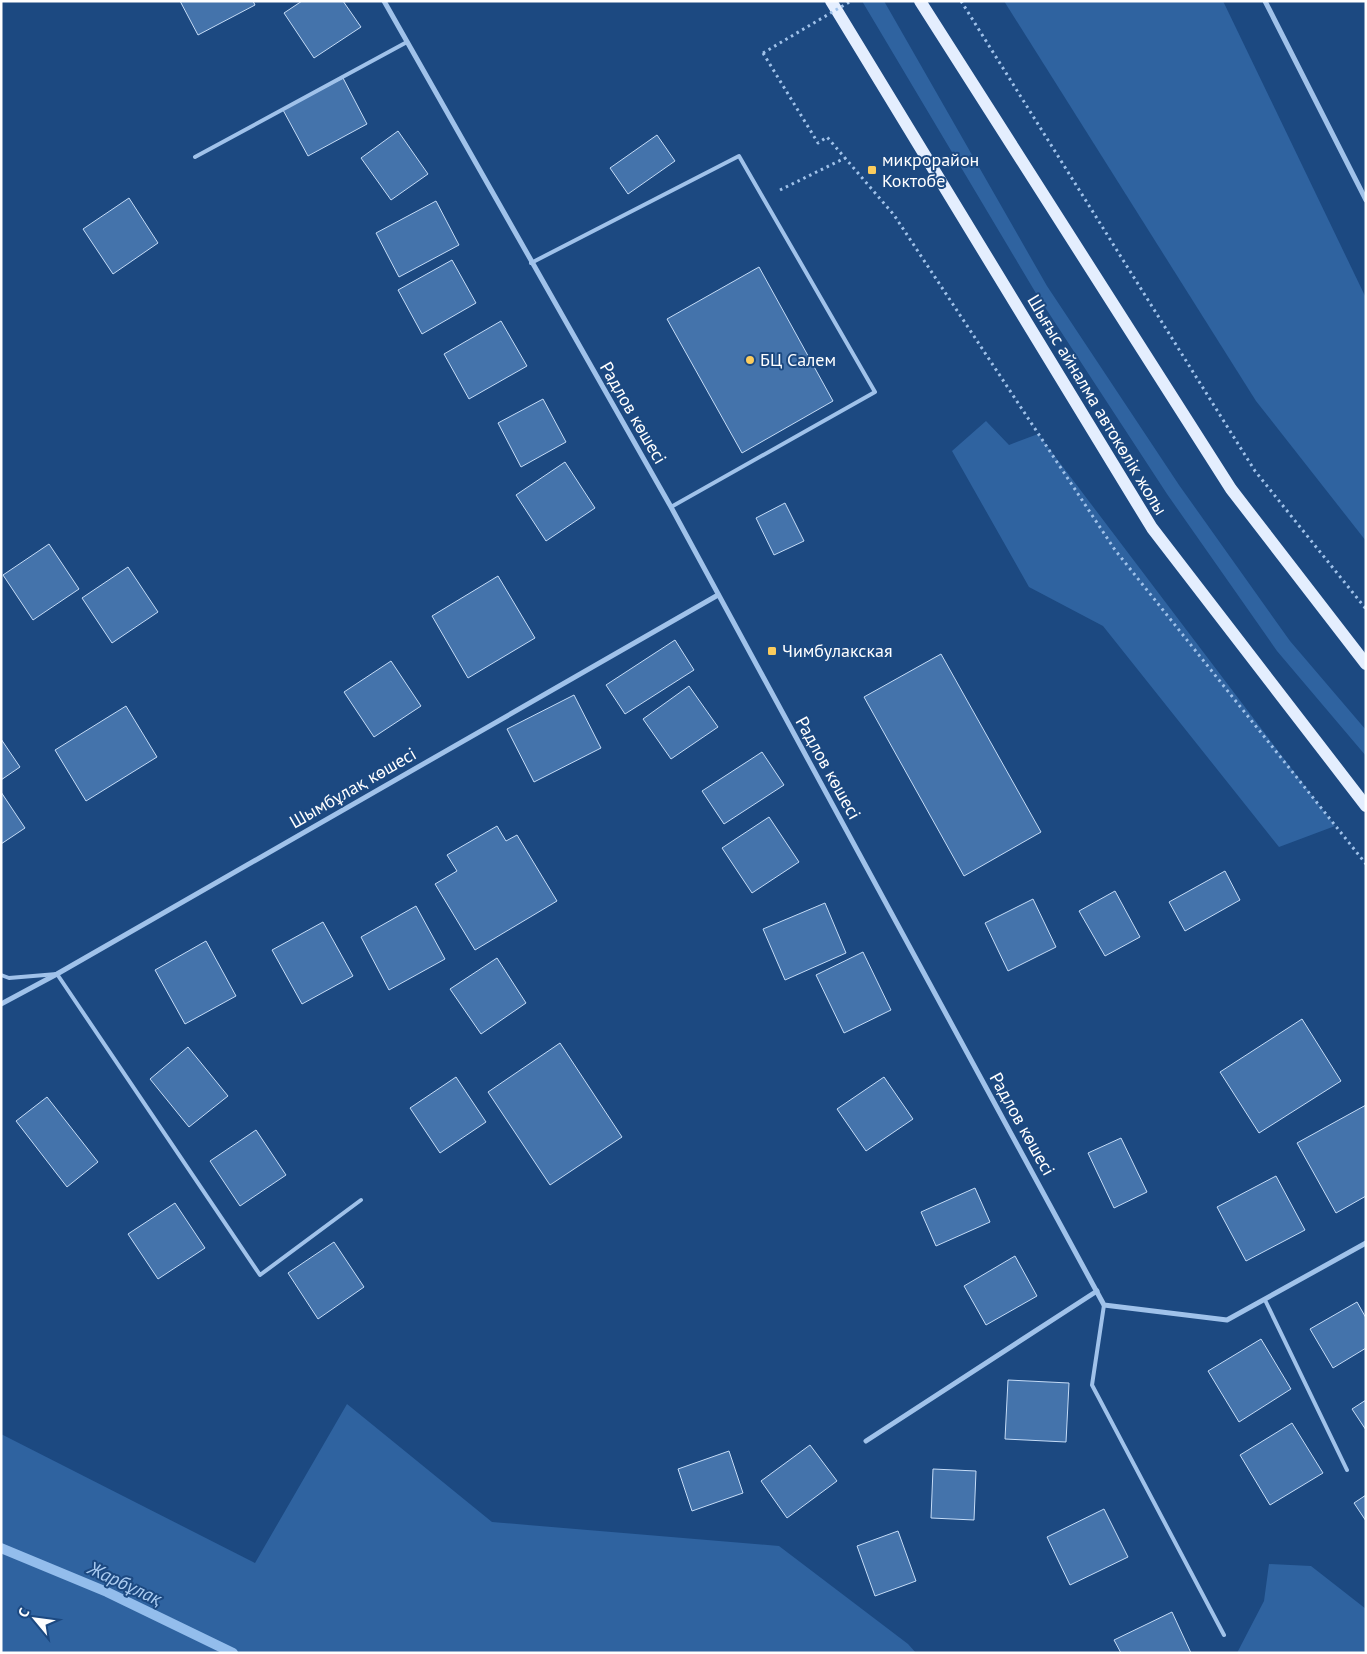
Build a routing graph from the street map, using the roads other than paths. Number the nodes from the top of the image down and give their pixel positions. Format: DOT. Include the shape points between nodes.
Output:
graph roads {
  1 [pos="384,1"];
  2 [pos="830,1"];
  3 [pos="920,1"];
  4 [pos="1265,1"];
  5 [pos="407,42"];
  6 [pos="195,157"];
  7 [pos="1366,200"];
  8 [pos="531,263"];
  9 [pos="672,507"];
  10 [pos="718,595"];
  11 [pos="1366,664"];
  12 [pos="1366,806"];
  13 [pos="56,974"];
  14 [pos="1,975"];
  15 [pos="1,1004"];
  16 [pos="361,1200"];
  17 [pos="1366,1243"];
  18 [pos="1097,1291"];
  19 [pos="1265,1300"];
  20 [pos="1104,1305"];
  21 [pos="866,1441"];
  22 [pos="1347,1470"];
  23 [pos="1224,1635"];
  1 -- 5 [label="street, Радлов көшесі"];
  2 -- 12 [label="main road, Шығыс айналма автокөлік жолы" via="1152,528"];
  3 -- 11 [label="main road" via="1231,489"];
  4 -- 7 [label="street"];
  5 -- 6 [label="lane"];
  5 -- 8 [label="street, Радлов көшесі"];
  8 -- 9 [label="street, Радлов көшесі"];
  8 -- 9 [label="lane" via="739,156 875,392"];
  9 -- 10 [label="street, Радлов көшесі"];
  10 -- 13 [label="street, Шымбұлақ көшесі"];
  10 -- 18 [label="street, Радлов көшесі"];
  13 -- 14 [label="lane" via="10,978"];
  13 -- 15 [label="street, Шымбұлақ көшесі"];
  13 -- 16 [label="lane" via="260,1274"];
  17 -- 19 [label="street"];
  18 -- 20 [label="street, Радлов көшесі"];
  18 -- 21 [label="street"];
  19 -- 20 [label="street" via="1227,1320"];
  19 -- 22 [label="lane"];
  20 -- 23 [label="lane" via="1092,1385"];
}
